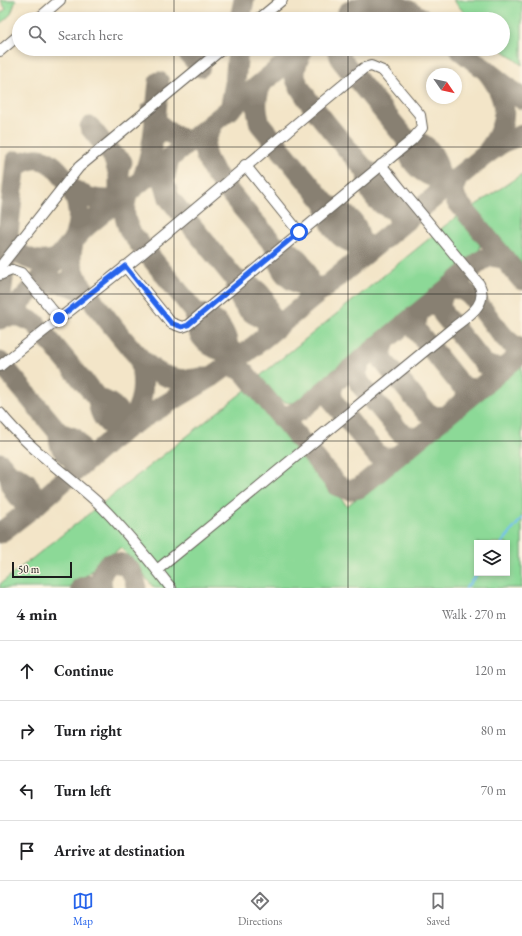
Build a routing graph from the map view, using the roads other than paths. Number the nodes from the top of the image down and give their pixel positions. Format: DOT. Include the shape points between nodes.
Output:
graph roads {
  1 [pos="60,0"];
  2 [pos="282,0"];
  3 [pos="46,12"];
  4 [pos="267,12"];
  5 [pos="12,41"];
  6 [pos="0,51"];
  7 [pos="214,56"];
  8 [pos="245,165"];
  9 [pos="381,165"];
  10 [pos="299,232"];
  11 [pos="125,266"];
  12 [pos="0,267"];
  13 [pos="0,275"];
  14 [pos="59,318"];
  15 [pos="0,366"];
  16 [pos="0,413"];
  17 [pos="157,570"];
  18 [pos="171,588"];
  1 -- 3 [label="lane"];
  2 -- 4 [label="lane"];
  5 -- 6 [label="lane"];
  7 -- 12 [label="lane" via="79,167"];
  8 -- 9 [label="lane" via="364,68 371,66 383,71 420,115 422,122 419,134"];
  8 -- 10 [label="lane"];
  8 -- 11 [label="lane"];
  9 -- 10 [label="lane"];
  9 -- 17 [label="lane" via="479,284 483,291 482,299 473,312 454,328"];
  10 -- 11 [label="lane" via="188,325 182,327 176,326 167,318"];
  11 -- 14 [label="lane"];
  13 -- 14 [label="lane" via="12,270 21,273"];
  14 -- 15 [label="lane"];
  16 -- 17 [label="lane" via="42,457 97,503"];
  17 -- 18 [label="lane"];
}
